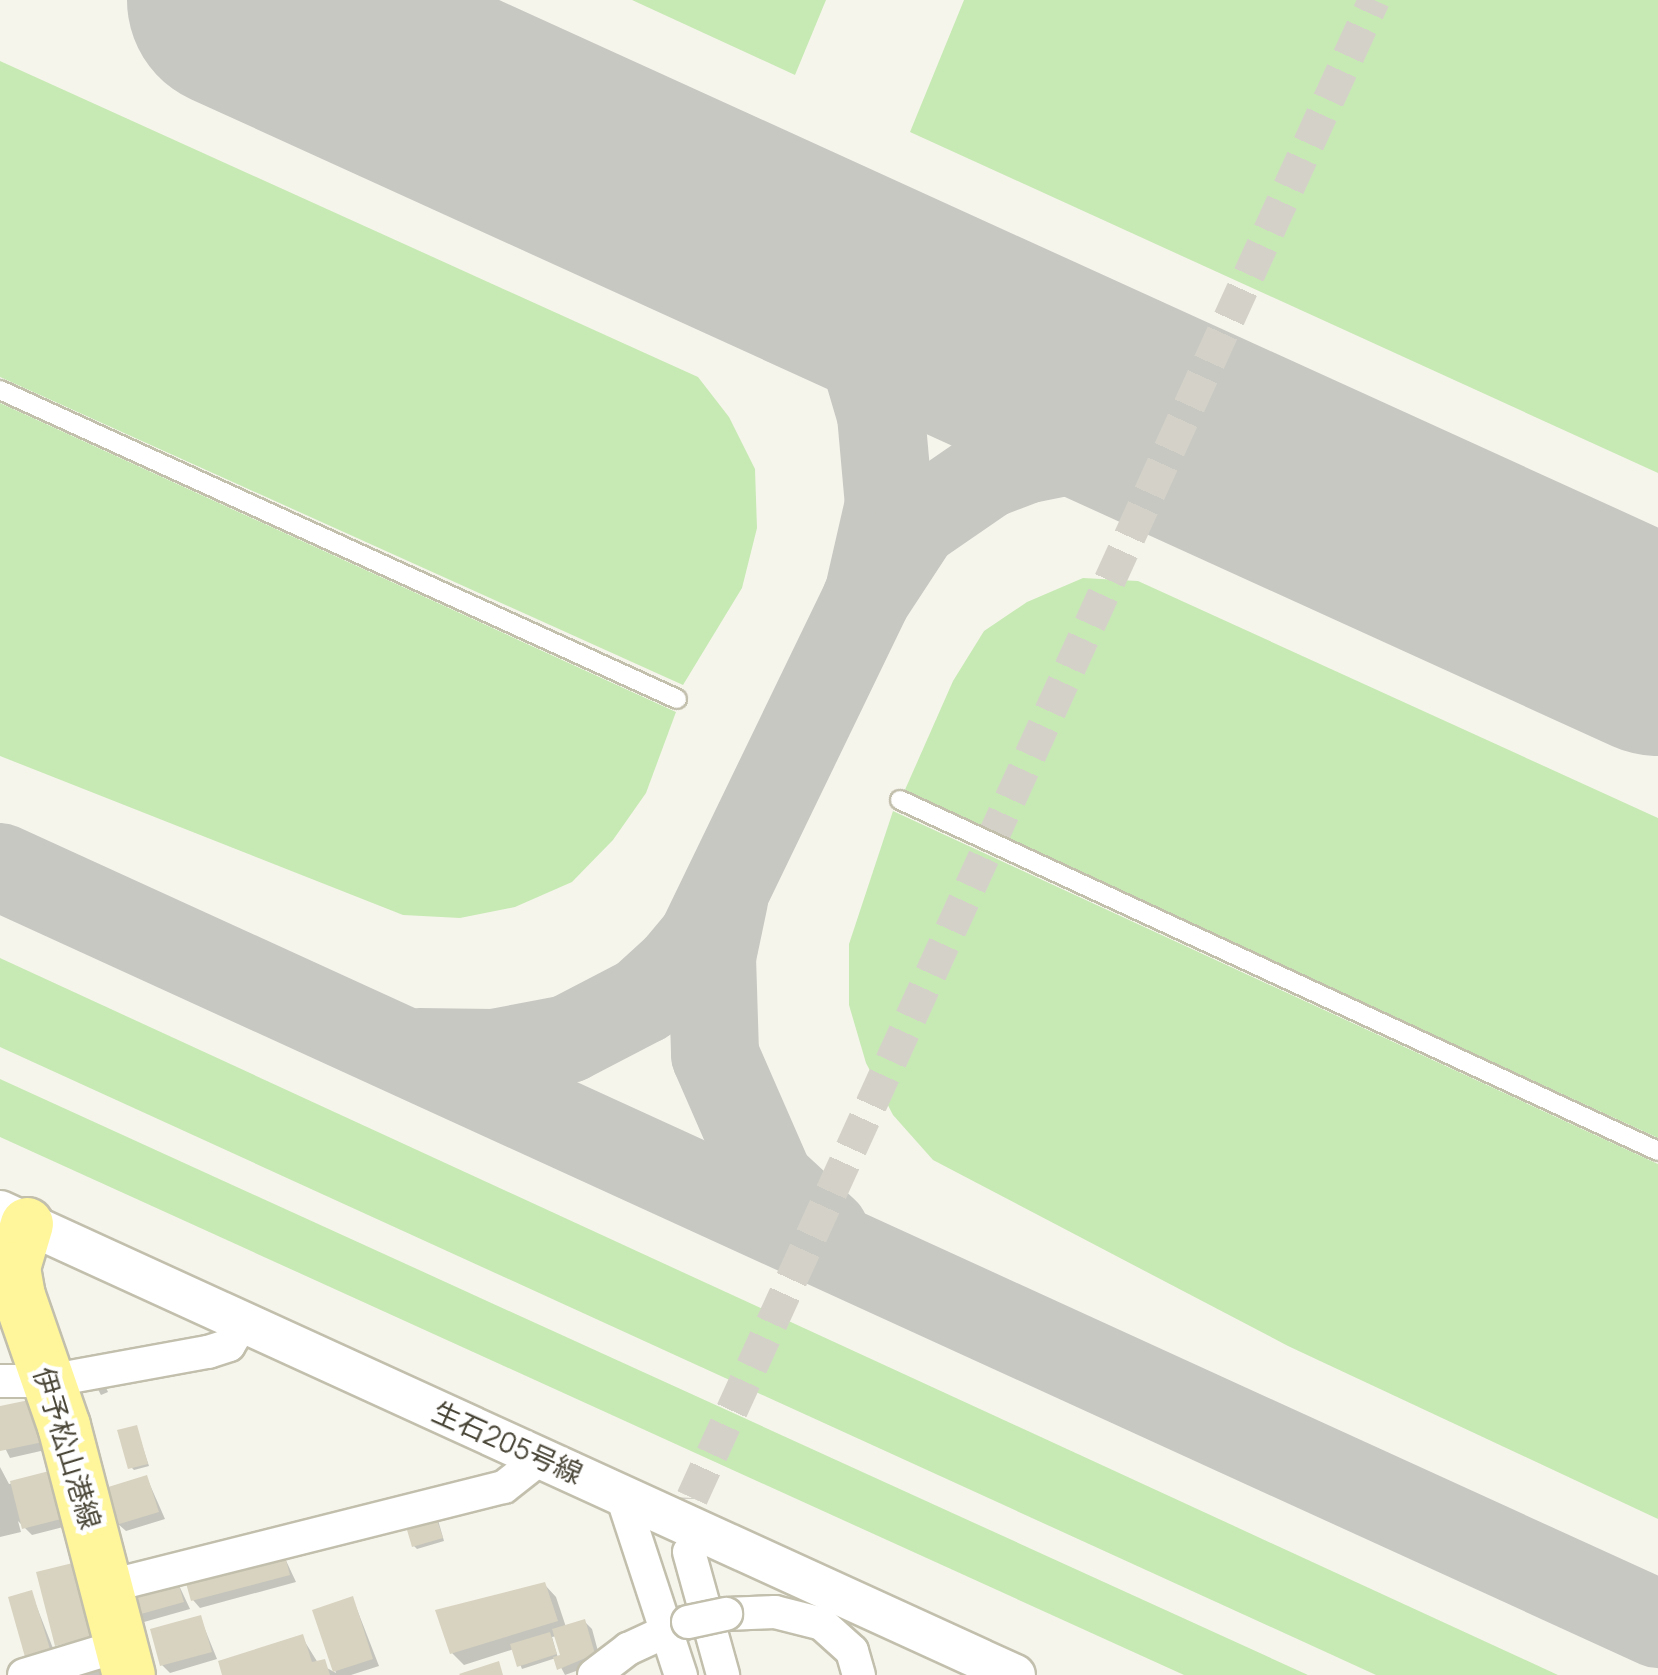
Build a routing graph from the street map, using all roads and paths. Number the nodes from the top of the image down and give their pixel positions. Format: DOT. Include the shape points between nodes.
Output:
graph roads {
  1 [pos="0,390"];
  2 [pos="677,699"];
  3 [pos="900,800"];
  4 [pos="1658,1151"];
  5 [pos="14,1217"];
  6 [pos="244,1322"];
  7 [pos="24,1381"];
  8 [pos="542,1457"];
  9 [pos="621,1493"];
  10 [pos="689,1552"];
  11 [pos="108,1586"];
  12 [pos="677,1625"];
  13 [pos="126,1660"];
  14 [pos="24,1675"];
  15 [pos="594,1675"];
  16 [pos="682,1675"];
  17 [pos="723,1675"];
  18 [pos="859,1675"];
  19 [pos="1015,1675"];
  1 -- 2 [label="lane"];
  3 -- 4 [label="lane"];
  5 -- 6 [label="street, 生石205号線"];
  5 -- 7 [label="main road, 伊予松山港線"];
  6 -- 7 [label="street" via="229,1345 208,1352"];
  6 -- 8 [label="street, 生石205号線"];
  7 -- 11 [label="main road, 伊予松山港線"];
  8 -- 9 [label="street, 生石205号線"];
  8 -- 11 [label="street" via="504,1487"];
  9 -- 12 [label="street"];
  9 -- 19 [label="street, 生石205号線"];
  10 -- 17 [label="street"];
  11 -- 13 [label="main road, 伊予松山港線"];
  12 -- 15 [label="street"];
  12 -- 16 [label="street"];
  12 -- 18 [label="street, bridge" via="775,1612 822,1624 852,1651"];
  13 -- 14 [label="street"];
}
